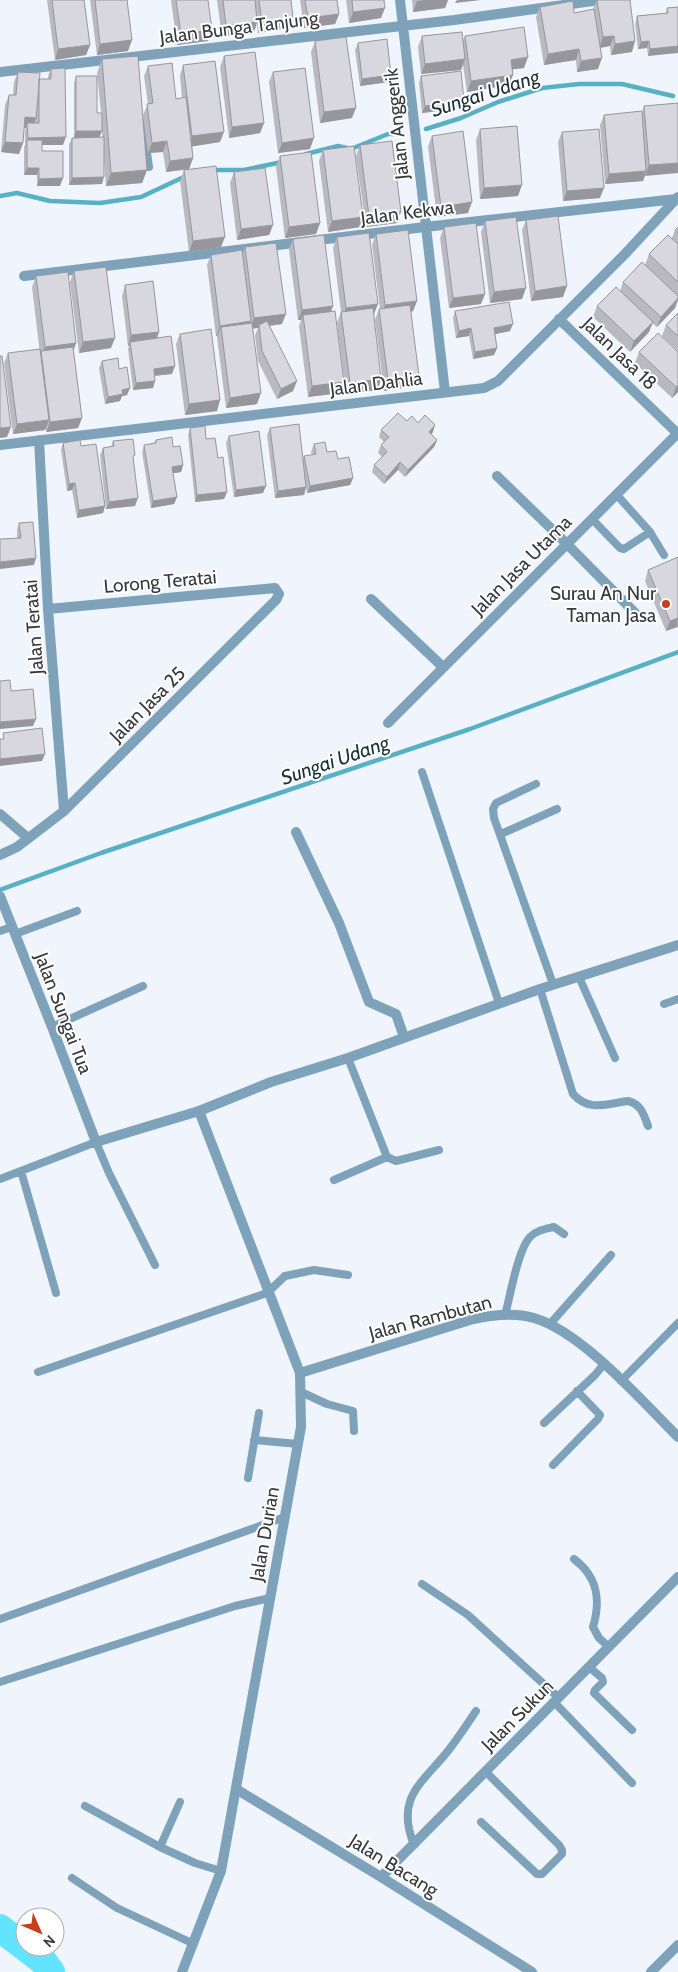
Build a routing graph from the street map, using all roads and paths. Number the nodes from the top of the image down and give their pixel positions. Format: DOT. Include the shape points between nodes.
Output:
graph roads {
  1 [pos="400,0"];
  2 [pos="600,0"];
  3 [pos="403,25"];
  4 [pos="0,72"];
  5 [pos="142,112"];
  6 [pos="149,167"];
  7 [pos="677,198"];
  8 [pos="425,227"];
  9 [pos="24,276"];
  10 [pos="559,319"];
  11 [pos="445,392"];
  12 [pos="678,433"];
  13 [pos="39,440"];
  14 [pos="0,446"];
  15 [pos="497,476"];
  16 [pos="616,494"];
  17 [pos="592,519"];
  18 [pos="650,532"];
  19 [pos="567,544"];
  20 [pos="664,555"];
  21 [pos="275,588"];
  22 [pos="371,599"];
  23 [pos="48,609"];
  24 [pos="640,618"];
  25 [pos="443,668"];
  26 [pos="388,723"];
  27 [pos="422,772"];
  28 [pos="536,784"];
  29 [pos="557,810"];
  30 [pos="64,811"];
  31 [pos="0,814"];
  32 [pos="296,832"];
  33 [pos="501,834"];
  34 [pos="28,838"];
  35 [pos="0,855"];
  36 [pos="0,896"];
  37 [pos="77,910"];
  38 [pos="0,931"];
  39 [pos="13,931"];
  40 [pos="678,945"];
  41 [pos="579,976"];
  42 [pos="553,984"];
  43 [pos="143,986"];
  44 [pos="540,989"];
  45 [pos="678,999"];
  46 [pos="499,1003"];
  47 [pos="664,1004"];
  48 [pos="52,1027"];
  49 [pos="404,1037"];
  50 [pos="348,1058"];
  51 [pos="615,1058"];
  52 [pos="198,1111"];
  53 [pos="648,1126"];
  54 [pos="96,1142"];
  55 [pos="439,1150"];
  56 [pos="387,1157"];
  57 [pos="21,1171"];
  58 [pos="0,1179"];
  59 [pos="334,1180"];
  60 [pos="564,1234"];
  61 [pos="611,1255"];
  62 [pos="155,1265"];
  63 [pos="348,1275"];
  64 [pos="267,1292"];
  65 [pos="56,1293"];
  66 [pos="505,1315"];
  67 [pos="678,1323"];
  68 [pos="550,1324"];
  69 [pos="604,1364"];
  70 [pos="38,1372"];
  71 [pos="300,1374"];
  72 [pos="621,1381"];
  73 [pos="578,1391"];
  74 [pos="301,1392"];
  75 [pos="259,1413"];
  76 [pos="544,1423"];
  77 [pos="354,1432"];
  78 [pos="678,1437"];
  79 [pos="254,1440"];
  80 [pos="298,1444"];
  81 [pos="553,1465"];
  82 [pos="248,1478"];
  83 [pos="285,1516"];
  84 [pos="574,1559"];
  85 [pos="678,1577"];
  86 [pos="422,1584"];
  87 [pos="270,1598"];
  88 [pos="0,1619"];
  89 [pos="609,1647"];
  90 [pos="589,1667"];
  91 [pos="0,1682"];
  92 [pos="556,1700"];
  93 [pos="476,1711"];
  94 [pos="632,1730"];
  95 [pos="486,1772"];
  96 [pos="632,1783"];
  97 [pos="236,1789"];
  98 [pos="180,1802"];
  99 [pos="85,1806"];
  100 [pos="481,1822"];
  101 [pos="414,1845"];
  102 [pos="160,1847"];
  103 [pos="222,1871"];
  104 [pos="382,1877"];
  105 [pos="72,1878"];
  106 [pos="194,1944"];
  107 [pos="678,1945"];
  108 [pos="182,1972"];
  109 [pos="532,1972"];
  110 [pos="651,1972"];
  1 -- 3 [label="street, Jalan Anggerik"];
  2 -- 3 [label="street, Jalan Bunga Tanjung"];
  3 -- 4 [label="street, Jalan Bunga Tanjung" via="134,61"];
  3 -- 8 [label="street, Jalan Anggerik"];
  5 -- 6 [label="lane"];
  7 -- 8 [label="street, Jalan Kekwa"];
  7 -- 10 [label="street, Jalan Dahlia"];
  8 -- 9 [label="street, Jalan Kekwa"];
  8 -- 11 [label="street, Jalan Anggerik"];
  10 -- 11 [label="street, Jalan Dahlia" via="498,381 470,391"];
  10 -- 12 [label="street, Jalan Jasa 18"];
  11 -- 13 [label="street, Jalan Dahlia"];
  12 -- 16 [label="street, Jalan Jasa Utama"];
  13 -- 14 [label="street, Jalan Dahlia"];
  13 -- 23 [label="street, Jalan Teratai"];
  15 -- 19 [label="street"];
  16 -- 17 [label="street, Jalan Jasa Utama"];
  16 -- 18 [label="lane"];
  17 -- 18 [label="lane" via="624,549"];
  17 -- 19 [label="street, Jalan Jasa Utama"];
  18 -- 20 [label="lane"];
  19 -- 24 [label="street"];
  19 -- 25 [label="street, Jalan Jasa Utama"];
  21 -- 23 [label="street, Lorong Teratai"];
  21 -- 30 [label="street, Jalan Jasa 25" via="279,594 276,600"];
  22 -- 25 [label="street"];
  23 -- 30 [label="street, Jalan Teratai"];
  25 -- 26 [label="street, Jalan Jasa Utama"];
  27 -- 46 [label="lane"];
  28 -- 33 [label="lane" via="496,803 494,818"];
  29 -- 33 [label="lane"];
  30 -- 34 [label="street, Jalan Jasa 25"];
  31 -- 34 [label="street"];
  32 -- 49 [label="street" via="339,923 369,1002 396,1014"];
  33 -- 42 [label="lane"];
  34 -- 35 [label="street, Jalan Jasa 25"];
  36 -- 39 [label="street, Jalan Sungai Tua"];
  37 -- 39 [label="lane"];
  38 -- 39 [label="lane"];
  39 -- 48 [label="street, Jalan Sungai Tua"];
  40 -- 41 [label="street"];
  41 -- 42 [label="street"];
  41 -- 51 [label="lane"];
  42 -- 44 [label="street"];
  43 -- 48 [label="lane"];
  44 -- 46 [label="street"];
  44 -- 53 [label="lane" via="573,1094 589,1106 634,1102"];
  45 -- 47 [label="lane"];
  46 -- 49 [label="street"];
  48 -- 54 [label="street, Jalan Sungai Tua"];
  49 -- 50 [label="street"];
  50 -- 52 [label="street" via="271,1082"];
  50 -- 56 [label="lane"];
  52 -- 54 [label="street"];
  52 -- 64 [label="street, Jalan Durian"];
  54 -- 57 [label="lane"];
  54 -- 62 [label="lane"];
  55 -- 56 [label="lane" via="396,1161"];
  56 -- 59 [label="lane"];
  57 -- 58 [label="lane"];
  57 -- 65 [label="lane"];
  60 -- 66 [label="lane" via="554,1228 541,1229 529,1238 522,1249"];
  61 -- 68 [label="lane"];
  63 -- 64 [label="lane" via="314,1270 304,1272 285,1276"];
  64 -- 70 [label="lane"];
  64 -- 71 [label="street, Jalan Durian"];
  66 -- 68 [label="street, Jalan Rambutan" via="534,1318"];
  66 -- 71 [label="street, Jalan Rambutan" via="470,1320"];
  67 -- 72 [label="lane"];
  68 -- 69 [label="street, Jalan Rambutan"];
  69 -- 72 [label="street, Jalan Rambutan"];
  69 -- 73 [label="lane"];
  71 -- 74 [label="street, Jalan Durian"];
  72 -- 78 [label="street, Jalan Rambutan"];
  73 -- 76 [label="lane"];
  73 -- 81 [label="lane" via="600,1415"];
  74 -- 77 [label="lane" via="326,1404 353,1411"];
  74 -- 80 [label="street, Jalan Durian"];
  75 -- 79 [label="lane"];
  79 -- 80 [label="lane"];
  79 -- 82 [label="lane"];
  80 -- 83 [label="street, Jalan Durian"];
  83 -- 87 [label="street, Jalan Durian"];
  83 -- 88 [label="lane"];
  84 -- 89 [label="lane" via="583,1565 593,1580 598,1600 593,1627"];
  85 -- 89 [label="street, Jalan Sukun"];
  86 -- 92 [label="lane" via="468,1615"];
  87 -- 91 [label="lane" via="235,1606"];
  87 -- 97 [label="street, Jalan Durian"];
  89 -- 90 [label="street, Jalan Sukun"];
  90 -- 92 [label="street, Jalan Sukun"];
  90 -- 94 [label="lane" via="603,1682 594,1693"];
  92 -- 95 [label="street, Jalan Sukun"];
  92 -- 96 [label="lane"];
  93 -- 101 [label="lane" via="408,1801 408,1830"];
  95 -- 100 [label="lane" via="559,1845 562,1854 542,1874 538,1874"];
  95 -- 101 [label="street, Jalan Sukun"];
  97 -- 103 [label="street, Jalan Durian"];
  97 -- 104 [label="street, Jalan Bacang"];
  98 -- 102 [label="lane"];
  99 -- 102 [label="lane"];
  101 -- 104 [label="street, Jalan Sukun"];
  102 -- 103 [label="lane"];
  103 -- 106 [label="street, Jalan Durian"];
  104 -- 109 [label="street, Jalan Bacang"];
  105 -- 106 [label="lane" via="117,1908"];
  106 -- 108 [label="street, Jalan Durian"];
  107 -- 110 [label="street"];
}
